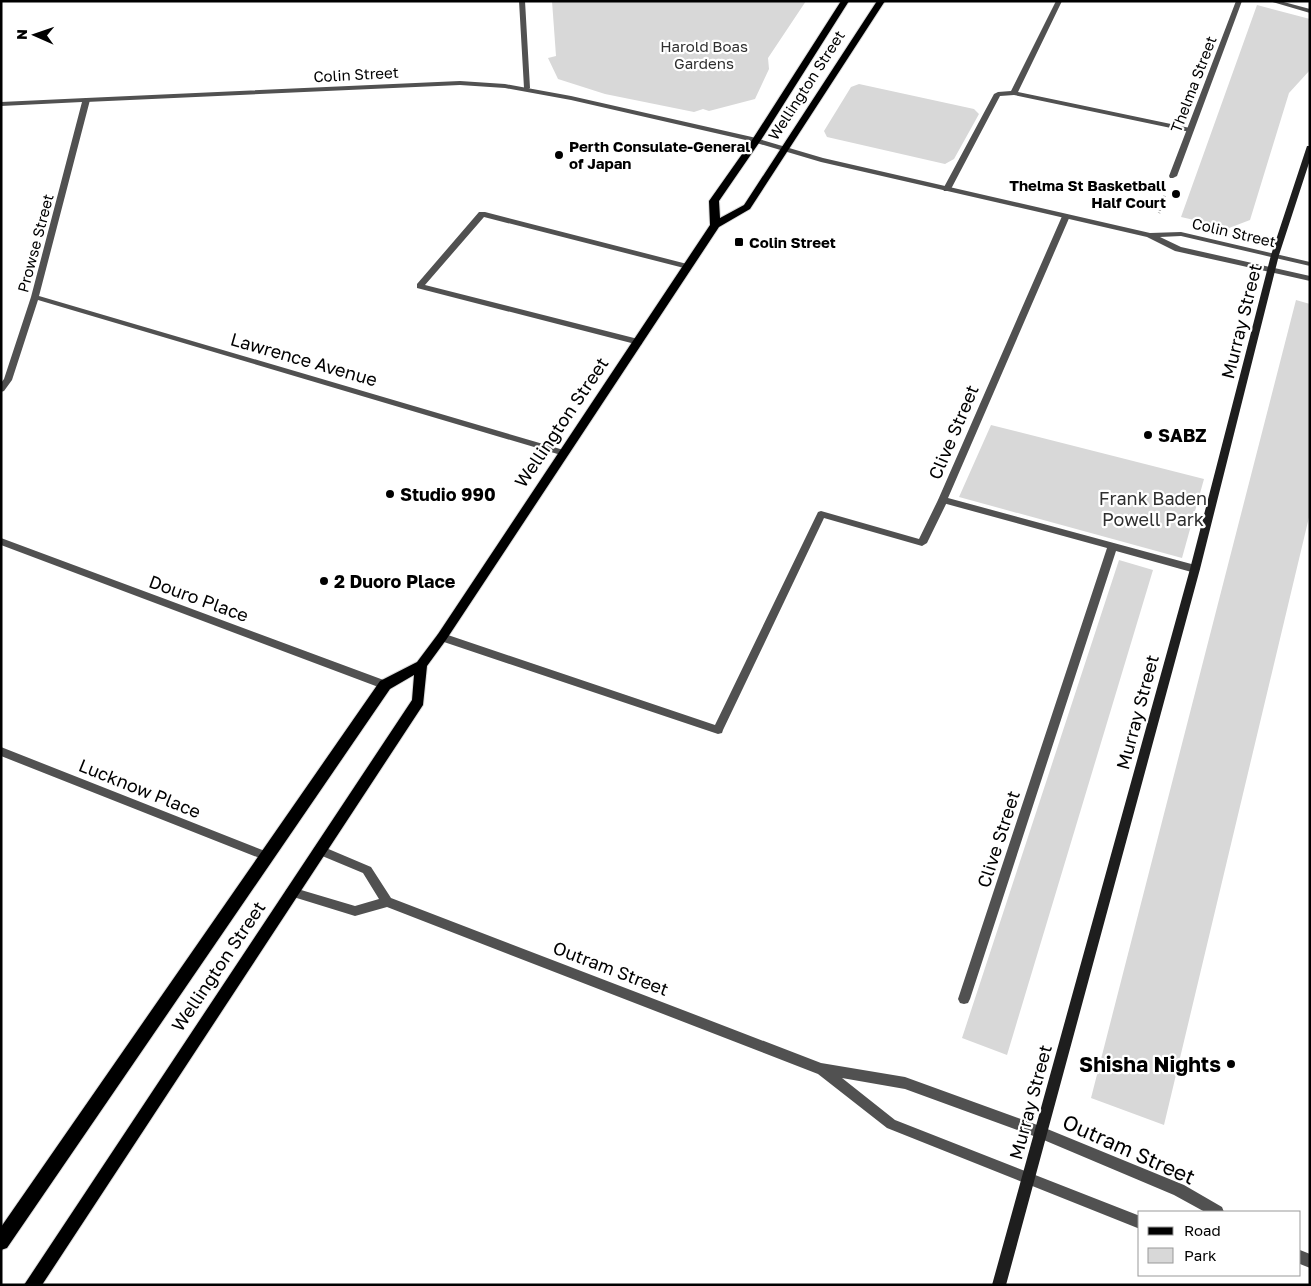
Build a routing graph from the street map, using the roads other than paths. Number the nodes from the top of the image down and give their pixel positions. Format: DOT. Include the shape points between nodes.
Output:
graph roads {
  1 [pos="522,1"];
  2 [pos="845,1"];
  3 [pos="881,1"];
  4 [pos="1059,1"];
  5 [pos="1239,1"];
  6 [pos="1272,1"];
  7 [pos="1310,11"];
  8 [pos="527,88"];
  9 [pos="1014,93"];
  10 [pos="86,100"];
  11 [pos="1,104"];
  12 [pos="1190,130"];
  13 [pos="756,140"];
  14 [pos="786,148"];
  15 [pos="1310,148"];
  16 [pos="1172,176"];
  17 [pos="947,189"];
  18 [pos="1066,216"];
  19 [pos="715,225"];
  20 [pos="1150,235"];
  21 [pos="1276,256"];
  22 [pos="1310,264"];
  23 [pos="688,267"];
  24 [pos="1272,271"];
  25 [pos="1310,279"];
  26 [pos="35,297"];
  27 [pos="639,342"];
  28 [pos="1,389"];
  29 [pos="564,453"];
  30 [pos="943,500"];
  31 [pos="1,541"];
  32 [pos="1112,547"];
  33 [pos="1195,569"];
  34 [pos="442,637"];
  35 [pos="421,664"];
  36 [pos="385,685"];
  37 [pos="1,751"];
  38 [pos="319,850"];
  39 [pos="266,856"];
  40 [pos="291,892"];
  41 [pos="387,902"];
  42 [pos="964,999"];
  43 [pos="821,1069"];
  44 [pos="1040,1132"];
  45 [pos="1028,1178"];
  46 [pos="1215,1211"];
  47 [pos="1138,1222"];
  48 [pos="1,1242"];
  49 [pos="32,1285"];
  50 [pos="999,1285"];
  1 -- 8 [label="street"];
  2 -- 13 [label="main road, Wellington Street"];
  3 -- 14 [label="main road, Wellington Street"];
  4 -- 9 [label="street"];
  5 -- 12 [label="street, Thelma Street"];
  6 -- 7 [label="street"];
  8 -- 10 [label="street, Colin Street" via="460,83"];
  8 -- 13 [label="street, Colin Street"];
  9 -- 12 [label="street"];
  9 -- 17 [label="street" via="998,94"];
  10 -- 11 [label="street, Colin Street"];
  10 -- 26 [label="street, Prowse Street"];
  12 -- 16 [label="street, Thelma Street"];
  13 -- 14 [label="street, Colin Street"];
  13 -- 19 [label="main road, Wellington Street" via="714,201"];
  14 -- 17 [label="street, Colin Street" via="821,160"];
  14 -- 19 [label="main road, Wellington Street" via="747,207"];
  15 -- 21 [label="main road, Murray Street"];
  17 -- 18 [label="street, Colin Street"];
  18 -- 20 [label="street, Colin Street"];
  18 -- 30 [label="street, Clive Street"];
  19 -- 23 [label="main road, Wellington Street"];
  20 -- 21 [label="street, Colin Street" via="1182,234"];
  20 -- 24 [label="street, Colin Street" via="1178,250"];
  21 -- 22 [label="street, Colin Street"];
  21 -- 24 [label="main road, Murray Street"];
  23 -- 27 [label="main road, Wellington Street"];
  23 -- 27 [label="street" via="482,214 420,286"];
  24 -- 25 [label="street, Colin Street"];
  24 -- 33 [label="main road, Murray Street"];
  26 -- 28 [label="street, Prowse Street" via="8,380"];
  26 -- 29 [label="street, Lawrence Avenue"];
  27 -- 29 [label="main road, Wellington Street"];
  29 -- 34 [label="main road, Wellington Street"];
  30 -- 32 [label="street, Clive Street"];
  30 -- 34 [label="street" via="922,543 821,514 718,730"];
  31 -- 36 [label="street, Douro Place"];
  32 -- 33 [label="street, Clive Street"];
  32 -- 42 [label="street, Clive Street"];
  33 -- 44 [label="main road, Murray Street"];
  34 -- 35 [label="main road, Wellington Street"];
  35 -- 36 [label="main road, Wellington Street"];
  35 -- 38 [label="main road, Wellington Street" via="418,701"];
  36 -- 39 [label="main road, Wellington Street"];
  37 -- 39 [label="street, Lucknow Place"];
  38 -- 40 [label="main road, Wellington Street"];
  38 -- 41 [label="street" via="367,870"];
  39 -- 48 [label="main road, Wellington Street"];
  40 -- 41 [label="street" via="355,911"];
  40 -- 49 [label="main road, Wellington Street"];
  41 -- 43 [label="street, Outram Street"];
  43 -- 44 [label="street, Outram Street" via="905,1083"];
  43 -- 45 [label="street, Outram Street" via="891,1124"];
  44 -- 45 [label="main road, Murray Street"];
  44 -- 46 [label="street, Outram Street" via="1179,1190"];
  45 -- 47 [label="street, Outram Street"];
  45 -- 50 [label="main road, Murray Street"];
}
